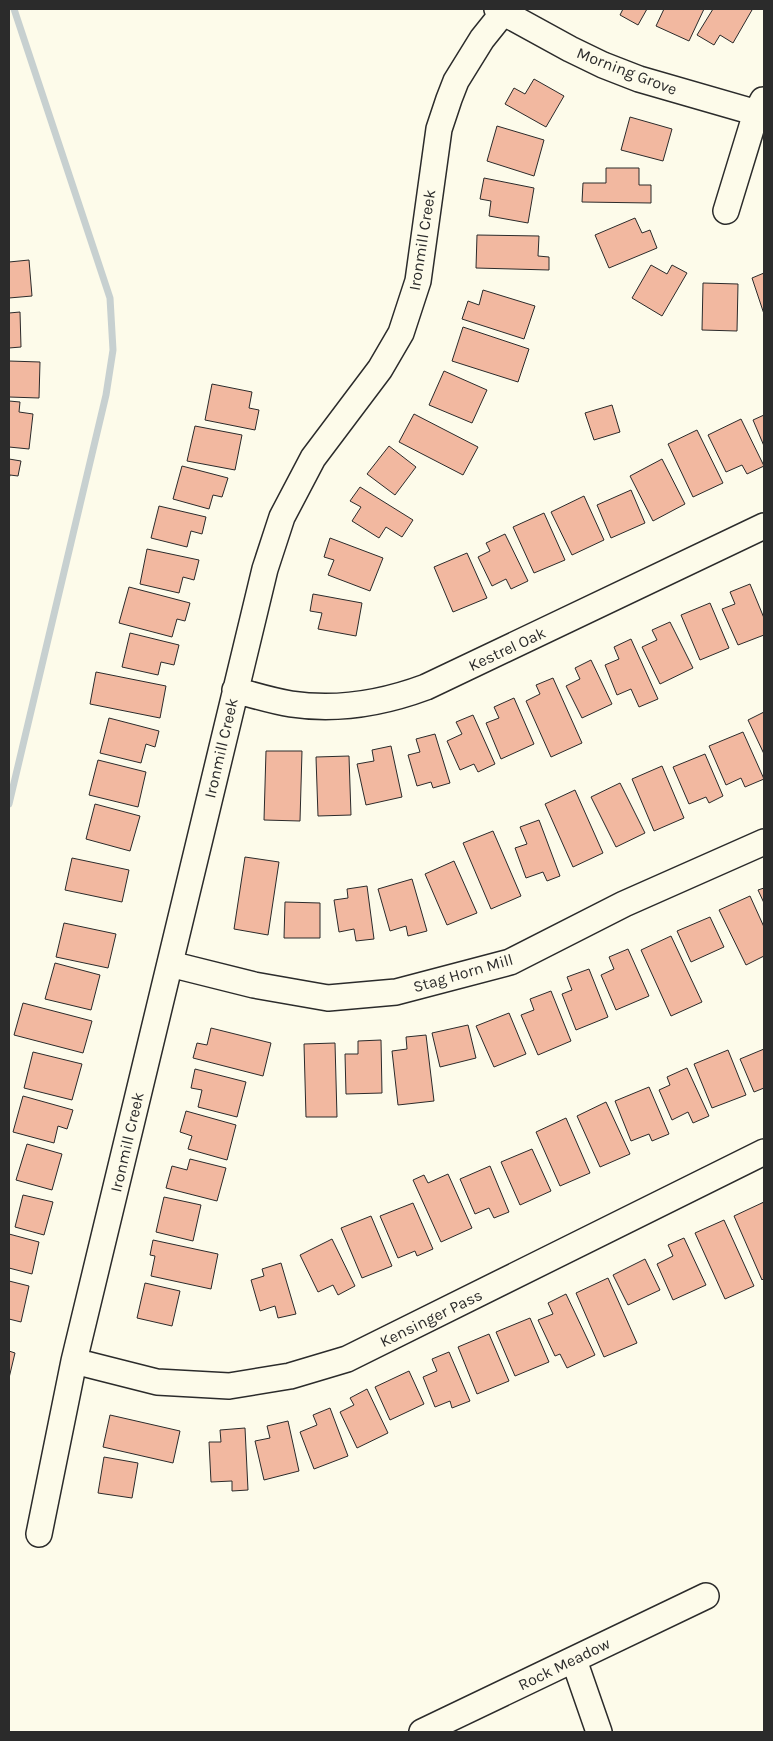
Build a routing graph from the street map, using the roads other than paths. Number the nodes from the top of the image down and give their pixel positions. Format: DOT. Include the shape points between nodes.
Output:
graph roads {
  1 [pos="502,10"];
  2 [pos="762,109"];
  3 [pos="726,211"];
  4 [pos="764,526"];
  5 [pos="235,690"];
  6 [pos="764,842"];
  7 [pos="170,964"];
  8 [pos="764,1152"];
  9 [pos="74,1361"];
  10 [pos="39,1534"];
  11 [pos="706,1596"];
  12 [pos="574,1660"];
  13 [pos="422,1732"];
  14 [pos="599,1732"];
  1 -- 2 [label="street, Morning Grove" via="570,49 639,79"];
  1 -- 5 [label="street, Ironmill Creek" via="448,99 439,129 418,281 400,333 380,369 313,458 282,517 265,569"];
  2 -- 3 [label="street"];
  4 -- 5 [label="street, Kestrel Oak" via="426,687 398,697 339,706 291,704"];
  5 -- 7 [label="street, Ironmill Creek"];
  6 -- 7 [label="street, Stag Horn Mill" via="624,904 510,962 396,992 328,998 254,985"];
  7 -- 9 [label="street, Ironmill Creek"];
  8 -- 9 [label="street, Kensinger Pass" via="347,1359 290,1376 228,1386 157,1382"];
  9 -- 10 [label="street, Ironmill Creek"];
  11 -- 12 [label="street, Rock Meadow"];
  12 -- 13 [label="street, Rock Meadow"];
  12 -- 14 [label="street"];
}
